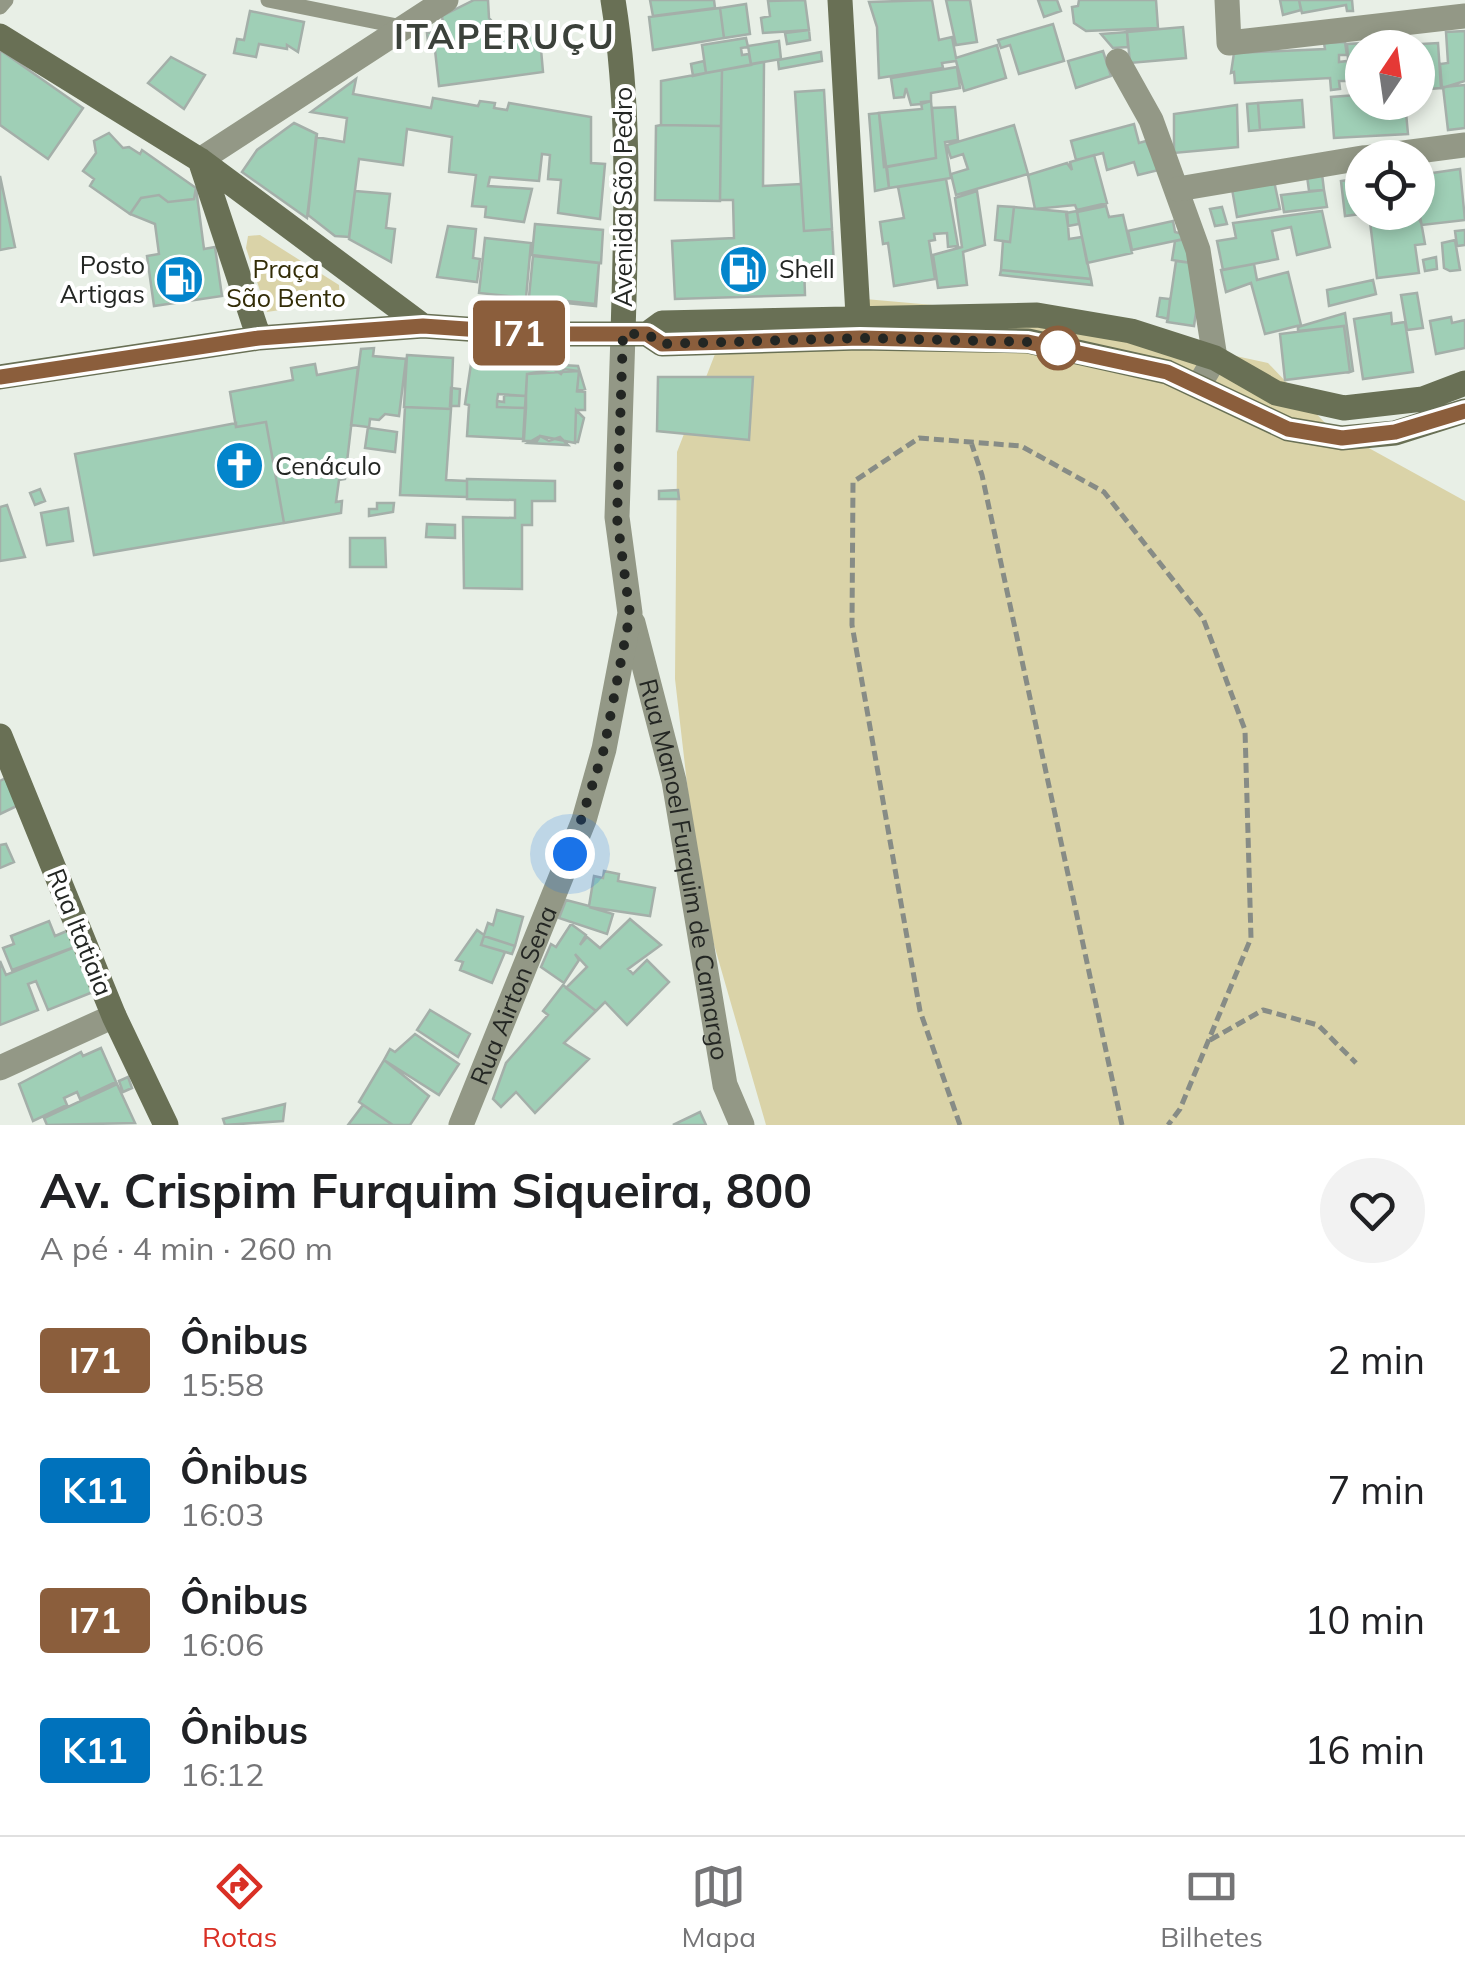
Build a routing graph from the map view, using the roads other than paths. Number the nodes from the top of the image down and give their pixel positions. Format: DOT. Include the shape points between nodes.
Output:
graph roads {
  1 [pos="6,0"];
  2 [pos="268,0"];
  3 [pos="446,0"];
  4 [pos="614,0"];
  5 [pos="840,0"];
  6 [pos="1227,0"];
  7 [pos="0,8"];
  8 [pos="1465,16"];
  9 [pos="402,27"];
  10 [pos="0,36"];
  11 [pos="1118,61"];
  12 [pos="1465,145"];
  13 [pos="1435,149"];
  14 [pos="200,160"];
  15 [pos="1345,161"];
  16 [pos="1178,189"];
  17 [pos="423,326"];
  18 [pos="859,327"];
  19 [pos="635,334"];
  20 [pos="259,338"];
  21 [pos="1215,358"];
  22 [pos="0,377"];
  23 [pos="1465,383"];
  24 [pos="1199,385"];
  25 [pos="1465,412"];
  26 [pos="630,614"];
  27 [pos="0,736"];
  28 [pos="114,1016"];
  29 [pos="0,1068"];
  30 [pos="166,1125"];
  31 [pos="460,1125"];
  32 [pos="742,1125"];
  1 -- 7 [label="lane"];
  2 -- 9 [label="lane"];
  3 -- 9 [label="street"];
  4 -- 19 [label="main road, Avenida São Pedro"];
  5 -- 18 [label="main road"];
  6 -- 8 [label="street" via="1229,43"];
  9 -- 14 [label="street"];
  10 -- 14 [label="main road"];
  11 -- 16 [label="street"];
  12 -- 13 [label="street"];
  14 -- 17 [label="main road"];
  14 -- 20 [label="main road"];
  15 -- 16 [label="street"];
  16 -- 21 [label="street" via="1198,250"];
  17 -- 19 [label="main road"];
  17 -- 20 [label="main road"];
  18 -- 19 [label="main road" via="662,344"];
  18 -- 21 [label="main road" via="1038,315 1131,331"];
  18 -- 24 [label="main road" via="1028,342"];
  19 -- 26 [label="street, Rua Airton Sena" via="617,518"];
  20 -- 22 [label="main road"];
  21 -- 23 [label="main road" via="1276,393 1344,408 1423,399"];
  21 -- 24 [label="street"];
  24 -- 25 [label="main road" via="1288,429 1342,438 1395,432"];
  26 -- 31 [label="street, Rua Airton Sena" via="584,820"];
  26 -- 32 [label="street, Rua Manoel Furquim de Camargo" via="674,781 725,1085"];
  27 -- 28 [label="main road, Rua Itatiaia"];
  28 -- 29 [label="street"];
  28 -- 30 [label="main road, Rua Itatiaia"];
}
